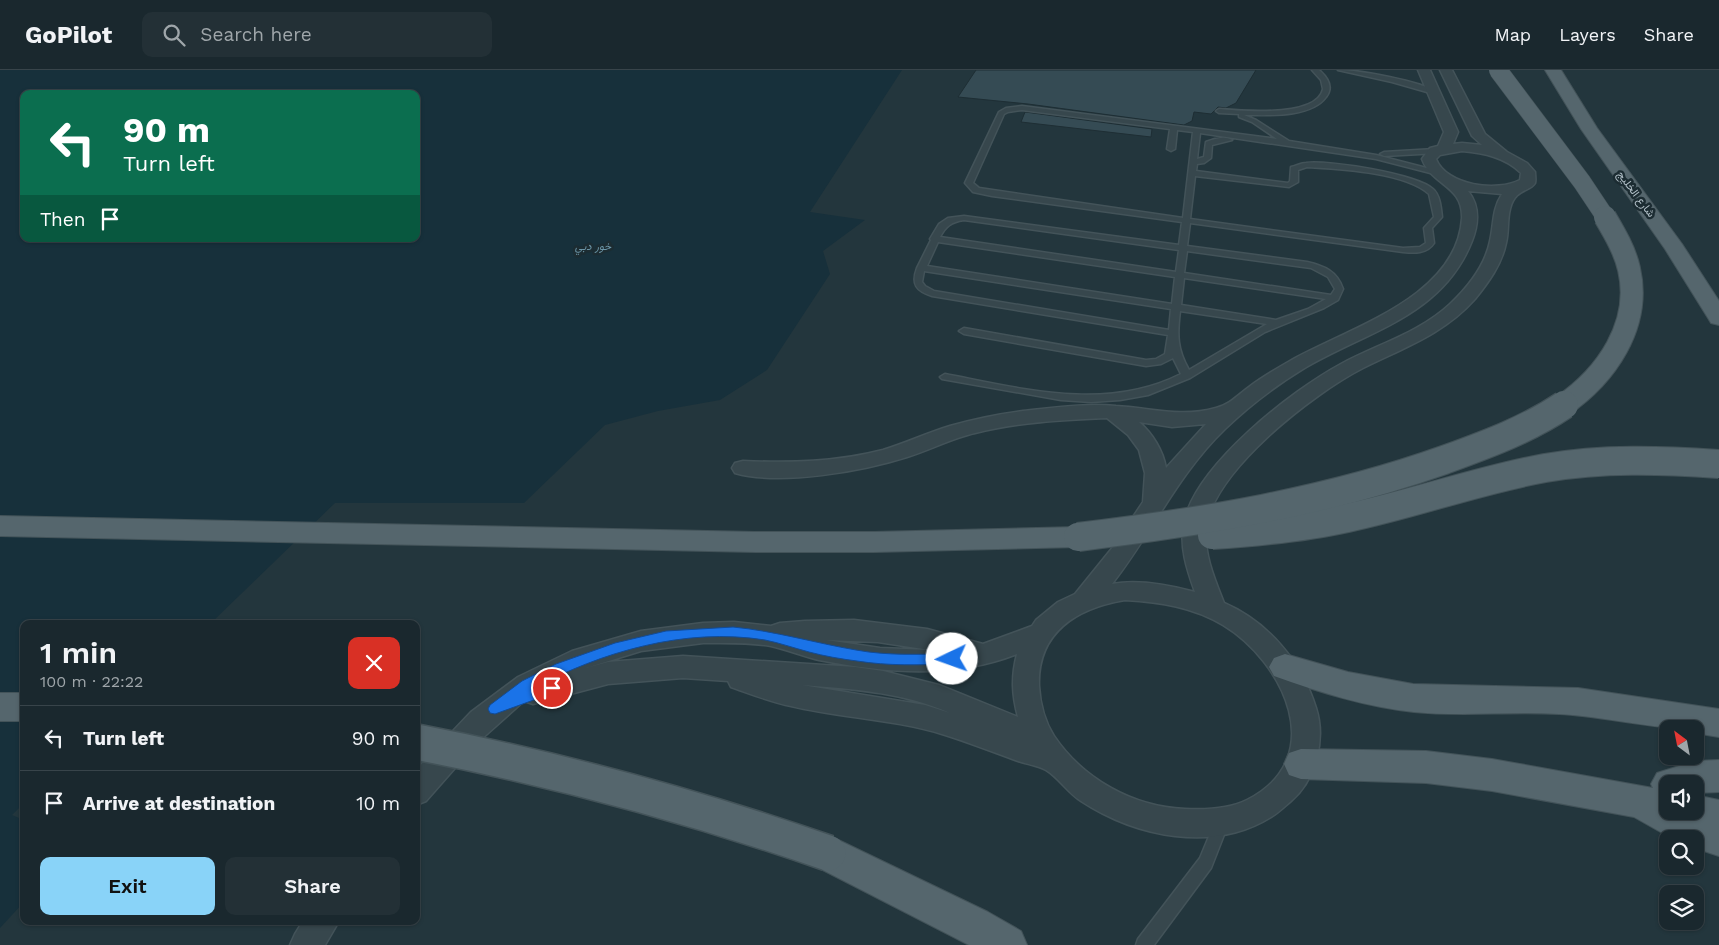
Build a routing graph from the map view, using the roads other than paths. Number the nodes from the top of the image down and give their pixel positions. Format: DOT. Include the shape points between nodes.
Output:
graph roads {
  1 [pos="1316,70"];
  2 [pos="1341,70"];
  3 [pos="1424,70"];
  4 [pos="1446,70"];
  5 [pos="1498,70"];
  6 [pos="1553,70"];
  7 [pos="1434,92"];
  8 [pos="1217,112"];
  9 [pos="1174,128"];
  10 [pos="1197,130"];
  11 [pos="1270,142"];
  12 [pos="1291,145"];
  13 [pos="1171,149"];
  14 [pos="1439,150"];
  15 [pos="1355,154"];
  16 [pos="1508,157"];
  17 [pos="1193,162"];
  18 [pos="1192,173"];
  19 [pos="1443,176"];
  20 [pos="1516,188"];
  21 [pos="1186,220"];
  22 [pos="934,240"];
  23 [pos="1183,248"];
  24 [pos="921,268"];
  25 [pos="1180,276"];
  26 [pos="1334,298"];
  27 [pos="1176,306"];
  28 [pos="1719,318"];
  29 [pos="1277,323"];
  30 [pos="964,332"];
  31 [pos="1173,333"];
  32 [pos="1187,376"];
  33 [pos="945,377"];
  34 [pos="1234,409"];
  35 [pos="1110,412"];
  36 [pos="1719,464"];
  37 [pos="743,468"];
  38 [pos="1152,506"];
  39 [pos="0,526"];
  40 [pos="1078,537"];
  41 [pos="1084,600"];
  42 [pos="1213,608"];
  43 [pos="1040,634"];
  44 [pos="1285,667"];
  45 [pos="718,669"];
  46 [pos="1719,704"];
  47 [pos="0,707"];
  48 [pos="20,708"];
  49 [pos="495,709"];
  50 [pos="1668,715"];
  51 [pos="1719,723"];
  52 [pos="1041,740"];
  53 [pos="420,743"];
  54 [pos="1058,762"];
  55 [pos="1301,764"];
  56 [pos="1719,776"];
  57 [pos="1704,777"];
  58 [pos="420,787"];
  59 [pos="1659,794"];
  60 [pos="1704,814"];
  61 [pos="1719,817"];
  62 [pos="1674,820"];
  63 [pos="1222,822"];
  64 [pos="1719,839"];
  65 [pos="320,925"];
  66 [pos="306,945"];
  67 [pos="1007,945"];
  68 [pos="1144,945"];
  1 -- 8 [label="lane" via="1327,86 1325,95 1317,103 1277,113"];
  2 -- 7 [label="lane"];
  3 -- 7 [label="street"];
  4 -- 16 [label="street" via="1480,136"];
  5 -- 40 [label="main road, bridge" via="1587,190 1619,240 1626,259 1631,278 1629,318 1611,358 1596,377 1576,396 1523,429 1400,475 1221,518"];
  6 -- 28 [label="main road, شارع الخليج" via="1589,129 1675,248"];
  7 -- 14 [label="street" via="1451,132 1447,143"];
  8 -- 11 [label="lane" via="1246,124"];
  8 -- 12 [label="lane" via="1254,121"];
  9 -- 10 [label="lane"];
  9 -- 13 [label="lane"];
  9 -- 21 [label="lane" via="1031,109 1006,110 999,117 969,183 976,190 992,194"];
  10 -- 11 [label="lane"];
  10 -- 17 [label="lane"];
  11 -- 12 [label="lane"];
  11 -- 17 [label="lane" via="1213,141 1209,144 1207,158"];
  12 -- 15 [label="lane"];
  14 -- 15 [label="lane"];
  14 -- 16 [label="street" via="1474,148"];
  14 -- 19 [label="street" via="1429,159 1429,164"];
  15 -- 19 [label="lane" via="1398,162"];
  16 -- 20 [label="street" via="1528,172 1528,182"];
  17 -- 18 [label="lane"];
  18 -- 21 [label="lane"];
  18 -- 21 [label="lane" via="1289,185 1294,182 1294,169 1306,165 1402,177 1424,185 1432,193 1438,217 1428,230 1429,245 1412,250"];
  19 -- 20 [label="street" via="1483,189"];
  19 -- 34 [label="street" via="1460,189 1471,211 1464,244 1452,267 1433,289 1371,329 1299,363"];
  20 -- 42 [label="street" via="1502,204 1497,248 1488,270 1453,311 1427,330 1327,380 1299,398 1251,442 1207,495 1196,520 1194,548"];
  21 -- 23 [label="lane"];
  22 -- 23 [label="lane" via="946,223 971,218"];
  22 -- 24 [label="lane"];
  22 -- 25 [label="lane"];
  23 -- 25 [label="lane"];
  23 -- 26 [label="lane" via="1315,266 1330,273 1337,282 1339,289"];
  24 -- 27 [label="lane"];
  24 -- 31 [label="lane" via="918,282 932,293"];
  25 -- 26 [label="lane"];
  25 -- 27 [label="lane"];
  26 -- 29 [label="lane"];
  27 -- 29 [label="lane"];
  27 -- 31 [label="lane"];
  29 -- 32 [label="lane" via="1243,340"];
  30 -- 31 [label="lane" via="1146,364 1170,356"];
  31 -- 32 [label="lane" via="1176,355"];
  32 -- 33 [label="lane" via="1145,392 1092,399 1050,396"];
  34 -- 35 [label="street" via="1218,415 1177,420"];
  34 -- 38 [label="street" via="1176,469"];
  35 -- 37 [label="street" via="1023,418 975,426 899,452 840,466 791,470"];
  35 -- 38 [label="street" via="1128,423 1152,454 1157,471"];
  36 -- 40 [label="main road, bridge" via="1655,460 1580,463 1512,475 1364,515 1311,524 1188,536"];
  38 -- 41 [label="street" via="1114,565"];
  39 -- 40 [label="main road" via="755,542"];
  41 -- 42 [label="street" via="1125,591 1147,591"];
  41 -- 43 [label="street" via="1052,620"];
  42 -- 44 [label="street" via="1253,634"];
  43 -- 49 [label="street" via="983,654 952,659 889,660 810,647 765,635 699,632 666,636 561,667 527,685"];
  43 -- 52 [label="street" via="1028,658 1025,694 1030,717"];
  44 -- 50 [label="main road" via="1353,688 1414,698 1559,700"];
  44 -- 55 [label="street" via="1296,686 1304,712 1306,745"];
  45 -- 49 [label="street" via="655,668 608,673 542,690"];
  45 -- 52 [label="street" via="855,678 892,684 939,696"];
  45 -- 54 [label="street" via="791,695 925,718"];
  46 -- 50 [label="main road"];
  47 -- 48 [label="main road"];
  49 -- 58 [label="street" via="464,737"];
  50 -- 51 [label="main road"];
  52 -- 54 [label="street"];
  53 -- 67 [label="main road, bridge" via="502,758 608,784 771,833 828,853"];
  54 -- 63 [label="street" via="1079,783 1132,813 1178,823"];
  55 -- 59 [label="main road" via="1436,768"];
  55 -- 63 [label="street" via="1279,795 1243,816"];
  56 -- 57 [label="main road"];
  60 -- 61 [label="main road"];
  62 -- 64 [label="main road" via="1700,834"];
  63 -- 68 [label="lane" via="1206,862"];
  65 -- 66 [label="street"];
}
